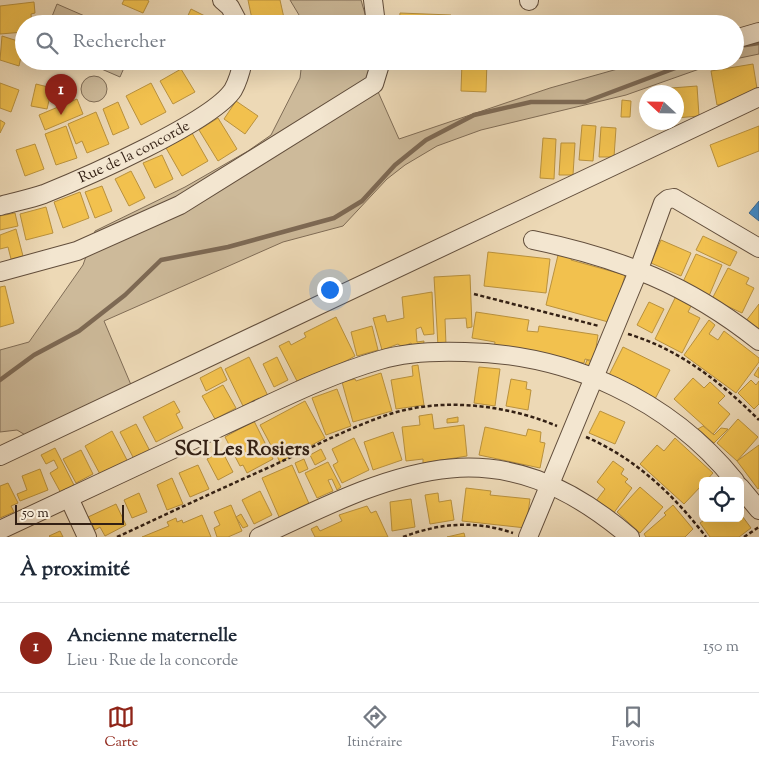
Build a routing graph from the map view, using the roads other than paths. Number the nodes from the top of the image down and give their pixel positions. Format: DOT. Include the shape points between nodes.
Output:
graph roads {
  1 [pos="222,0"];
  2 [pos="373,0"];
  3 [pos="234,15"];
  4 [pos="375,15"];
  5 [pos="759,32"];
  6 [pos="744,36"];
  7 [pos="240,70"];
  8 [pos="379,70"];
  9 [pos="759,97"];
  10 [pos="0,206"];
  11 [pos="534,240"];
  12 [pos="759,248"];
  13 [pos="639,269"];
  14 [pos="0,272"];
  15 [pos="759,341"];
  16 [pos="594,377"];
  17 [pos="0,456"];
  18 [pos="732,477"];
  19 [pos="550,484"];
  20 [pos="744,492"];
  21 [pos="69,498"];
  22 [pos="759,510"];
  23 [pos="0,530"];
  24 [pos="522,536"];
  25 [pos="87,537"];
  26 [pos="259,537"];
  27 [pos="630,537"];
  1 -- 3 [label="street"];
  2 -- 4 [label="street"];
  5 -- 6 [label="street"];
  7 -- 10 [label="street, Rue de la concorde" via="233,90 213,108 180,129 42,195"];
  8 -- 14 [label="street" via="374,84 180,205 77,251"];
  9 -- 17 [label="street"];
  11 -- 13 [label="street" via="580,250"];
  12 -- 13 [label="street" via="674,198 668,199 663,203"];
  13 -- 15 [label="street" via="704,302"];
  13 -- 16 [label="street"];
  16 -- 18 [label="street" via="636,396 676,424 713,453"];
  16 -- 19 [label="street"];
  16 -- 21 [label="street" via="547,361 499,352 436,351 381,359 306,387"];
  19 -- 24 [label="street"];
  19 -- 26 [label="street" via="509,472 480,468 419,472 354,492"];
  19 -- 27 [label="street" via="603,514"];
  20 -- 22 [label="street"];
  21 -- 23 [label="street"];
  21 -- 25 [label="street"];
}
